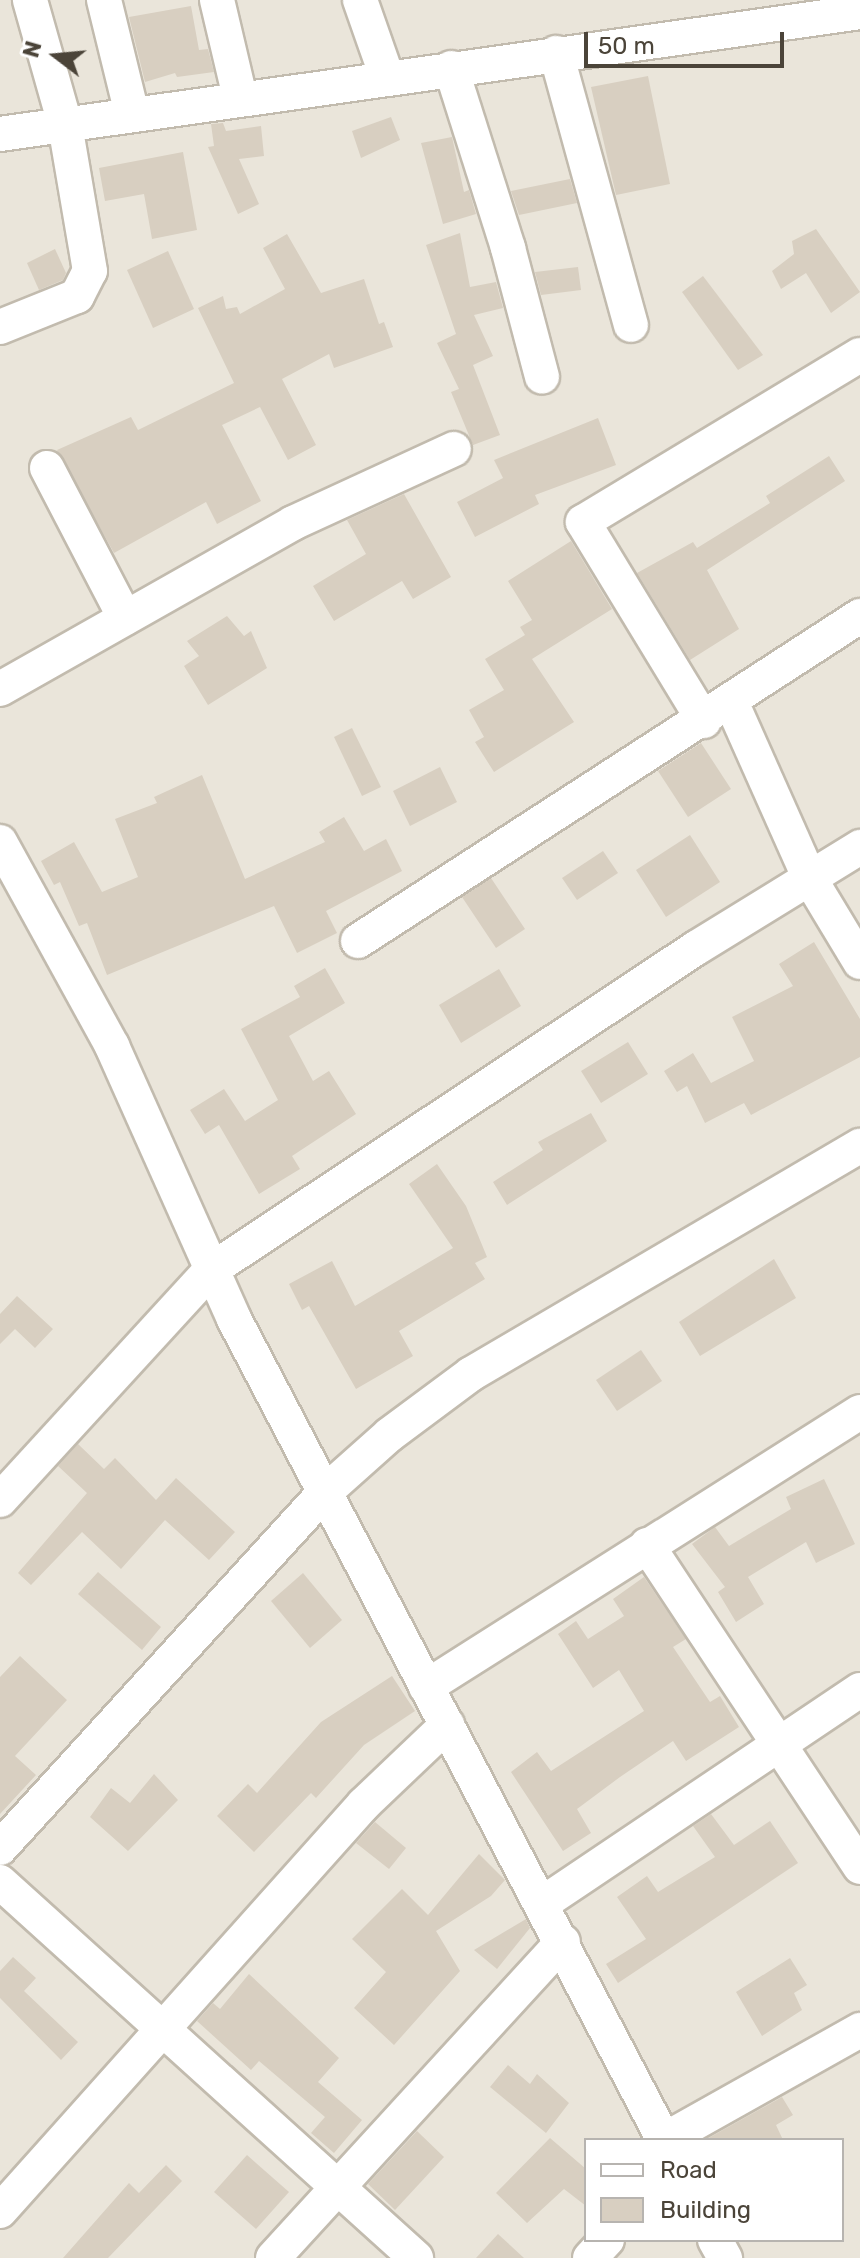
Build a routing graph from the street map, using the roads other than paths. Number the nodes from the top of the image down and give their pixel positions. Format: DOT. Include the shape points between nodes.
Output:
graph roads {
  1 [pos="30,0"];
  2 [pos="104,0"];
  3 [pos="217,0"];
  4 [pos="360,0"];
  5 [pos="860,12"];
  6 [pos="556,53"];
  7 [pos="451,68"];
  8 [pos="387,77"];
  9 [pos="240,97"];
  10 [pos="132,114"];
  11 [pos="65,124"];
  12 [pos="0,134"];
  13 [pos="631,325"];
  14 [pos="0,327"];
  15 [pos="860,355"];
  16 [pos="542,377"];
  17 [pos="454,449"];
  18 [pos="47,468"];
  19 [pos="860,616"];
  20 [pos="125,618"];
  21 [pos="0,689"];
  22 [pos="718,712"];
  23 [pos="0,842"];
  24 [pos="860,847"];
  25 [pos="810,879"];
  26 [pos="358,941"];
  27 [pos="860,962"];
  28 [pos="860,1146"];
  29 [pos="211,1270"];
  30 [pos="860,1412"];
  31 [pos="324,1493"];
  32 [pos="0,1500"];
  33 [pos="647,1545"];
  34 [pos="426,1687"];
  35 [pos="860,1690"];
  36 [pos="447,1725"];
  37 [pos="781,1741"];
  38 [pos="0,1848"];
  39 [pos="860,1867"];
  40 [pos="0,1882"];
  41 [pos="543,1903"];
  42 [pos="563,1942"];
  43 [pos="860,2030"];
  44 [pos="166,2031"];
  45 [pos="663,2138"];
  46 [pos="668,2138"];
  47 [pos="336,2186"];
  48 [pos="0,2211"];
  49 [pos="605,2242"];
  50 [pos="273,2258"];
  51 [pos="416,2258"];
  52 [pos="590,2258"];
  1 -- 11 [label="street"];
  2 -- 10 [label="street"];
  3 -- 9 [label="street"];
  4 -- 8 [label="street"];
  5 -- 6 [label="street"];
  6 -- 7 [label="street"];
  6 -- 13 [label="street"];
  7 -- 8 [label="street"];
  7 -- 16 [label="street"];
  8 -- 9 [label="street"];
  9 -- 10 [label="street"];
  10 -- 11 [label="street"];
  11 -- 12 [label="street"];
  11 -- 14 [label="street" via="90,271 87,284 77,296"];
  15 -- 22 [label="street" via="583,522"];
  17 -- 20 [label="street" via="293,523"];
  18 -- 20 [label="street"];
  19 -- 22 [label="street"];
  20 -- 21 [label="street"];
  22 -- 25 [label="street"];
  22 -- 26 [label="street"];
  23 -- 29 [label="street" via="112,1046"];
  24 -- 25 [label="street"];
  25 -- 27 [label="street"];
  25 -- 29 [label="street" via="696,948"];
  28 -- 31 [label="street" via="471,1374"];
  29 -- 31 [label="street"];
  29 -- 32 [label="street"];
  30 -- 33 [label="street"];
  31 -- 34 [label="street"];
  31 -- 38 [label="street"];
  33 -- 34 [label="street"];
  33 -- 37 [label="street"];
  34 -- 36 [label="street"];
  35 -- 37 [label="street"];
  36 -- 41 [label="street"];
  36 -- 44 [label="street" via="364,1804"];
  37 -- 39 [label="street"];
  37 -- 41 [label="street"];
  40 -- 44 [label="street"];
  41 -- 42 [label="street"];
  42 -- 45 [label="street"];
  42 -- 47 [label="street"];
  43 -- 46 [label="street"];
  44 -- 47 [label="street"];
  44 -- 48 [label="street"];
  47 -- 50 [label="street"];
  47 -- 51 [label="street"];
  49 -- 52 [label="street"];
}
